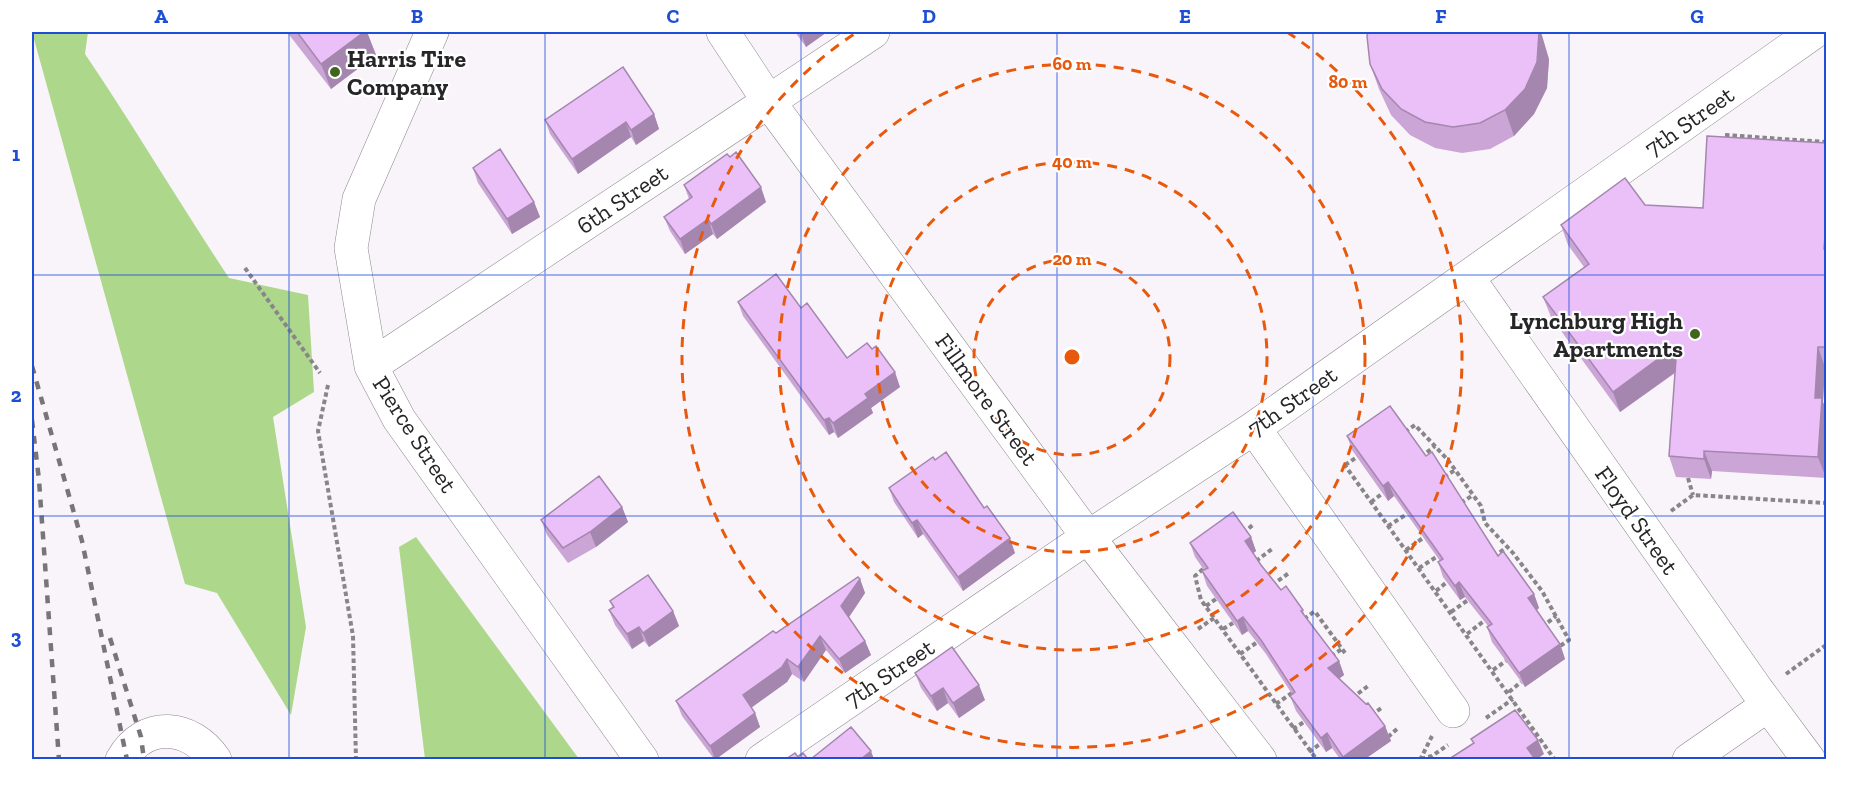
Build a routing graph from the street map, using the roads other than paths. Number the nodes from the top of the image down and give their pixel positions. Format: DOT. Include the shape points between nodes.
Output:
graph roads {
  1 [pos="432,32"];
  2 [pos="723,32"];
  3 [pos="873,32"];
  4 [pos="1814,32"];
  5 [pos="769,102"];
  6 [pos="1468,278"];
  7 [pos="371,366"];
  8 [pos="1254,429"];
  9 [pos="1088,537"];
  10 [pos="1768,705"];
  11 [pos="1445,719"];
  12 [pos="122,759"];
  13 [pos="215,759"];
  14 [pos="642,759"];
  15 [pos="762,759"];
  16 [pos="1260,759"];
  17 [pos="1689,759"];
  18 [pos="1809,759"];
  1 -- 7 [label="street, Pierce Street" via="359,199 351,248"];
  2 -- 5 [label="street, Fillmore Street"];
  3 -- 5 [label="street, 6th Street"];
  4 -- 6 [label="street, 7th Street"];
  5 -- 7 [label="street, 6th Street"];
  5 -- 9 [label="street, Fillmore Street"];
  6 -- 8 [label="street, 7th Street"];
  6 -- 10 [label="street, Floyd Street"];
  7 -- 14 [label="street, Pierce Street" via="399,419"];
  8 -- 9 [label="street, 7th Street"];
  8 -- 11 [label="street"];
  9 -- 15 [label="street, 7th Street"];
  9 -- 16 [label="street, Fillmore Street"];
  10 -- 17 [label="street"];
  10 -- 18 [label="street, Floyd Street"];
  12 -- 13 [label="street" via="141,737 162,730 190,738"];
}
